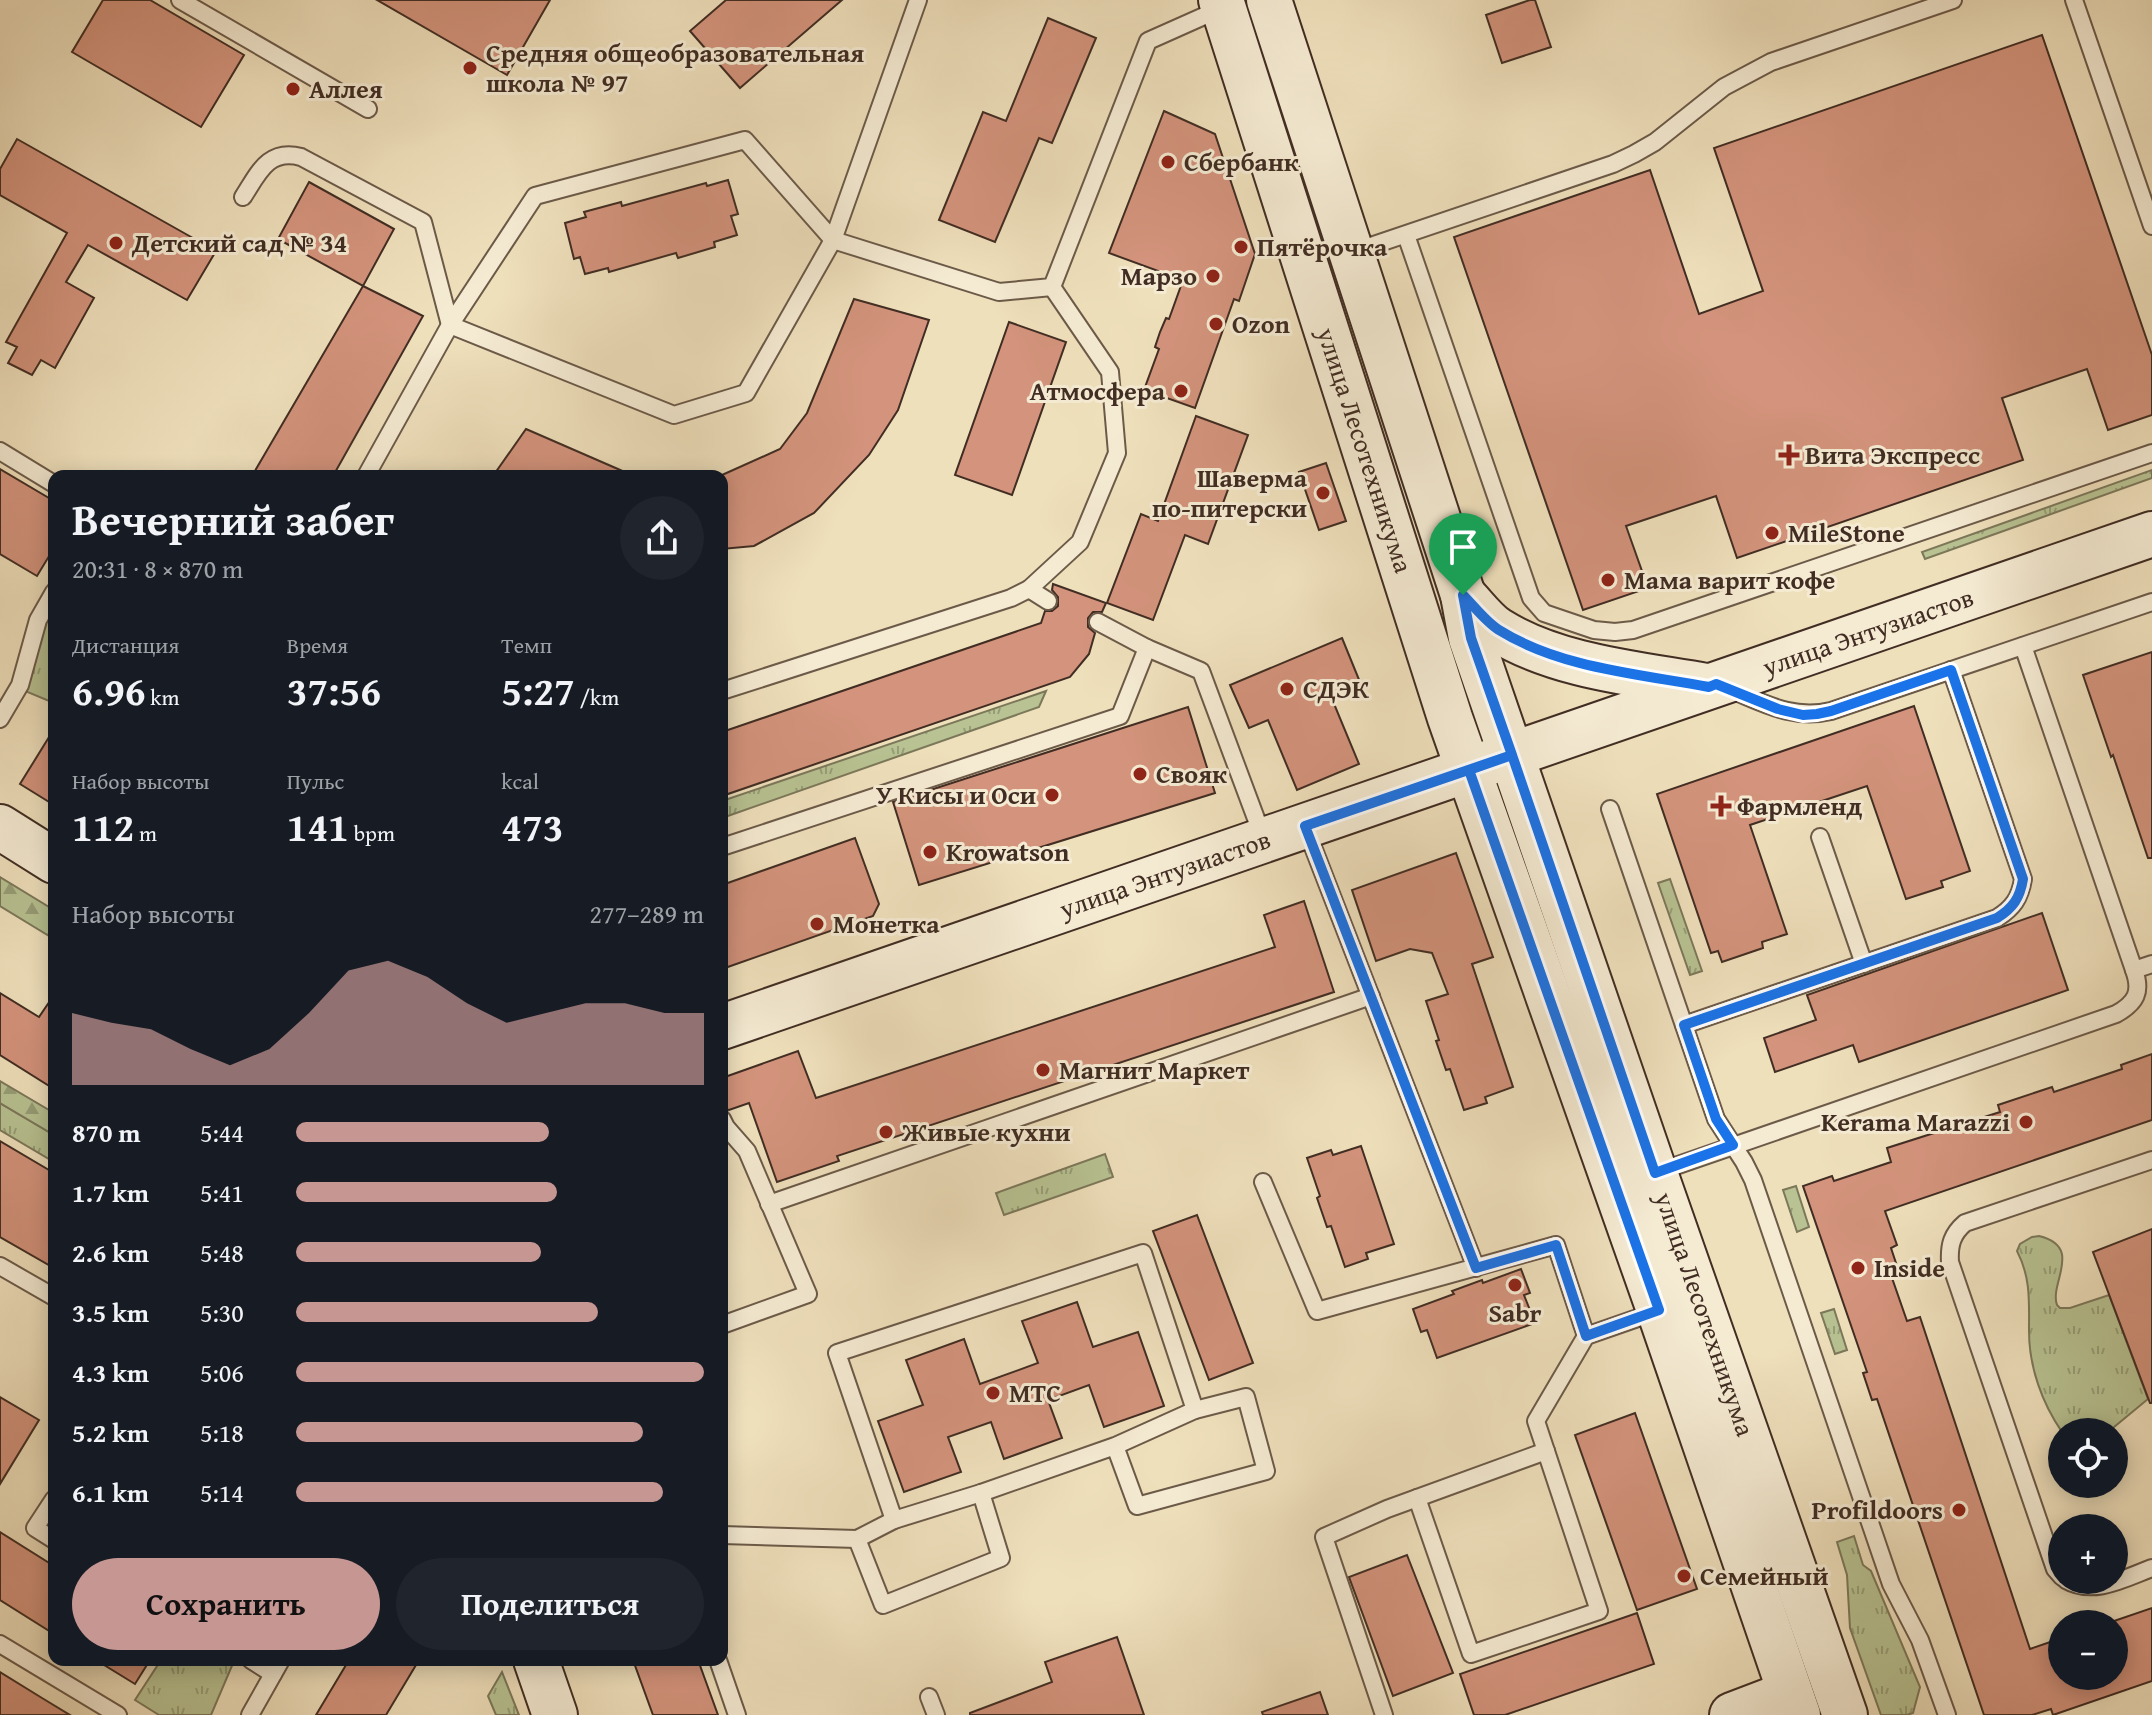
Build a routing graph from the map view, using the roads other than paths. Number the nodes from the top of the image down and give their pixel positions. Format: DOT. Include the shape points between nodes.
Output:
graph roads {
  1 [pos="180,0"];
  2 [pos="918,0"];
  3 [pos="1269,0"];
  4 [pos="1953,0"];
  5 [pos="2074,0"];
  6 [pos="1222,4"];
  7 [pos="368,109"];
  8 [pos="243,197"];
  9 [pos="2152,226"];
  10 [pos="1406,235"];
  11 [pos="833,240"];
  12 [pos="1352,252"];
  13 [pos="1052,287"];
  14 [pos="450,325"];
  15 [pos="0,451"];
  16 [pos="2152,453"];
  17 [pos="369,470"];
  18 [pos="48,480"];
  19 [pos="2152,534"];
  20 [pos="1029,589"];
  21 [pos="1463,595"];
  22 [pos="1048,601"];
  23 [pos="48,602"];
  24 [pos="2152,602"];
  25 [pos="1098,622"];
  26 [pos="2023,646"];
  27 [pos="1147,648"];
  28 [pos="1951,670"];
  29 [pos="1712,685"];
  30 [pos="728,689"];
  31 [pos="0,719"];
  32 [pos="1512,755"];
  33 [pos="1469,770"];
  34 [pos="1610,809"];
  35 [pos="1305,826"];
  36 [pos="0,827"];
  37 [pos="1820,837"];
  38 [pos="1264,840"];
  39 [pos="728,845"];
  40 [pos="48,857"];
  41 [pos="1864,964"];
  42 [pos="2152,964"];
  43 [pos="2134,970"];
  44 [pos="1371,996"];
  45 [pos="728,1025"];
  46 [pos="1684,1025"];
  47 [pos="728,1129"];
  48 [pos="1733,1145"];
  49 [pos="2152,1160"];
  50 [pos="1655,1173"];
  51 [pos="1263,1182"];
  52 [pos="769,1204"];
  53 [pos="0,1266"];
  54 [pos="1476,1268"];
  55 [pos="48,1294"];
  56 [pos="1659,1310"];
  57 [pos="728,1323"];
  58 [pos="1586,1336"];
  59 [pos="1195,1410"];
  60 [pos="1115,1446"];
  61 [pos="1546,1451"];
  62 [pos="981,1493"];
  63 [pos="1417,1498"];
  64 [pos="48,1508"];
  65 [pos="894,1520"];
  66 [pos="728,1535"];
  67 [pos="48,1536"];
  68 [pos="857,1539"];
  69 [pos="2048,1549"];
  70 [pos="2152,1568"];
  71 [pos="2128,1577"];
  72 [pos="0,1644"];
  73 [pos="274,1666"];
  74 [pos="538,1666"];
  75 [pos="720,1666"];
  76 [pos="929,1697"];
  77 [pos="1794,1704"];
  78 [pos="118,1715"];
  79 [pos="250,1715"];
  80 [pos="555,1715"];
  81 [pos="737,1715"];
  82 [pos="936,1715"];
  83 [pos="1384,1715"];
  84 [pos="1732,1715"];
  85 [pos="1845,1715"];
  86 [pos="1947,1715"];
  1 -- 7 [label="lane"];
  2 -- 11 [label="lane"];
  3 -- 12 [label="main road, улица Лесотехникума"];
  4 -- 10 [label="lane" via="1771,62 1708,99 1655,142 1613,164"];
  5 -- 9 [label="lane"];
  6 -- 13 [label="lane" via="1148,41"];
  6 -- 33 [label="main road, улица Лесотехникума"];
  8 -- 14 [label="lane" via="264,165 292,155 423,222"];
  10 -- 12 [label="lane"];
  10 -- 16 [label="lane" via="1531,598 1544,613 1594,630 1633,630"];
  11 -- 13 [label="lane" via="999,292"];
  11 -- 14 [label="lane" via="746,393 674,415"];
  11 -- 14 [label="lane" via="745,140 535,196"];
  12 -- 21 [label="main road, улица Лесотехникума"];
  13 -- 20 [label="lane" via="1110,372 1117,453 1080,542"];
  14 -- 17 [label="lane"];
  15 -- 18 [label="lane"];
  19 -- 29 [label="main road, улица Энтузиастов"];
  20 -- 22 [label="lane"];
  20 -- 30 [label="lane"];
  21 -- 29 [label="main road" via="1496,629 1536,649 1593,666"];
  21 -- 32 [label="main road, улица Лесотехникума" via="1471,638"];
  23 -- 31 [label="lane" via="20,685"];
  24 -- 26 [label="lane"];
  25 -- 27 [label="lane"];
  26 -- 28 [label="lane"];
  26 -- 43 [label="lane"];
  27 -- 38 [label="lane" via="1201,671"];
  27 -- 39 [label="lane" via="1120,716"];
  28 -- 29 [label="lane" via="1831,711 1803,715"];
  28 -- 41 [label="lane" via="2023,879 2021,890 2014,905 1997,918"];
  29 -- 32 [label="main road, улица Энтузиастов"];
  32 -- 33 [label="main road, улица Энтузиастов"];
  32 -- 50 [label="main road, улица Лесотехникума"];
  33 -- 35 [label="main road, улица Энтузиастов"];
  33 -- 56 [label="main road, улица Лесотехникума"];
  34 -- 46 [label="lane"];
  35 -- 38 [label="main road, улица Энтузиастов"];
  35 -- 44 [label="lane"];
  36 -- 40 [label="main road"];
  37 -- 41 [label="lane"];
  38 -- 45 [label="main road, улица Энтузиастов"];
  41 -- 46 [label="lane"];
  42 -- 43 [label="lane"];
  43 -- 48 [label="lane" via="2137,994 2116,1014"];
  44 -- 52 [label="lane"];
  44 -- 54 [label="lane"];
  46 -- 48 [label="lane" via="1716,1119"];
  47 -- 52 [label="lane" via="747,1151"];
  48 -- 50 [label="lane"];
  48 -- 86 [label="lane" via="1753,1180 1891,1584 1920,1640"];
  49 -- 69 [label="lane" via="1965,1223 1949,1248"];
  50 -- 85 [label="main road, улица Лесотехникума"];
  51 -- 54 [label="lane" via="1317,1311"];
  52 -- 57 [label="lane" via="808,1294"];
  53 -- 55 [label="lane"];
  54 -- 58 [label="lane" via="1556,1245"];
  56 -- 58 [label="lane"];
  56 -- 77 [label="main road, улица Лесотехникума"];
  58 -- 61 [label="lane" via="1536,1421"];
  59 -- 60 [label="lane"];
  59 -- 60 [label="lane" via="1246,1397 1266,1471 1137,1506"];
  59 -- 65 [label="lane" via="1143,1253 837,1353"];
  60 -- 62 [label="lane"];
  61 -- 63 [label="lane"];
  61 -- 63 [label="lane" via="1599,1611 1471,1654"];
  62 -- 65 [label="lane"];
  62 -- 68 [label="lane" via="1001,1558 883,1605"];
  63 -- 83 [label="lane" via="1324,1537"];
  64 -- 67 [label="lane" via="35,1528"];
  65 -- 68 [label="lane"];
  66 -- 68 [label="lane"];
  70 -- 71 [label="lane"];
  72 -- 78 [label="lane"];
  73 -- 79 [label="lane"];
  74 -- 80 [label="main road"];
  75 -- 81 [label="lane"];
  76 -- 82 [label="lane"];
  77 -- 84 [label="main road"];
}
